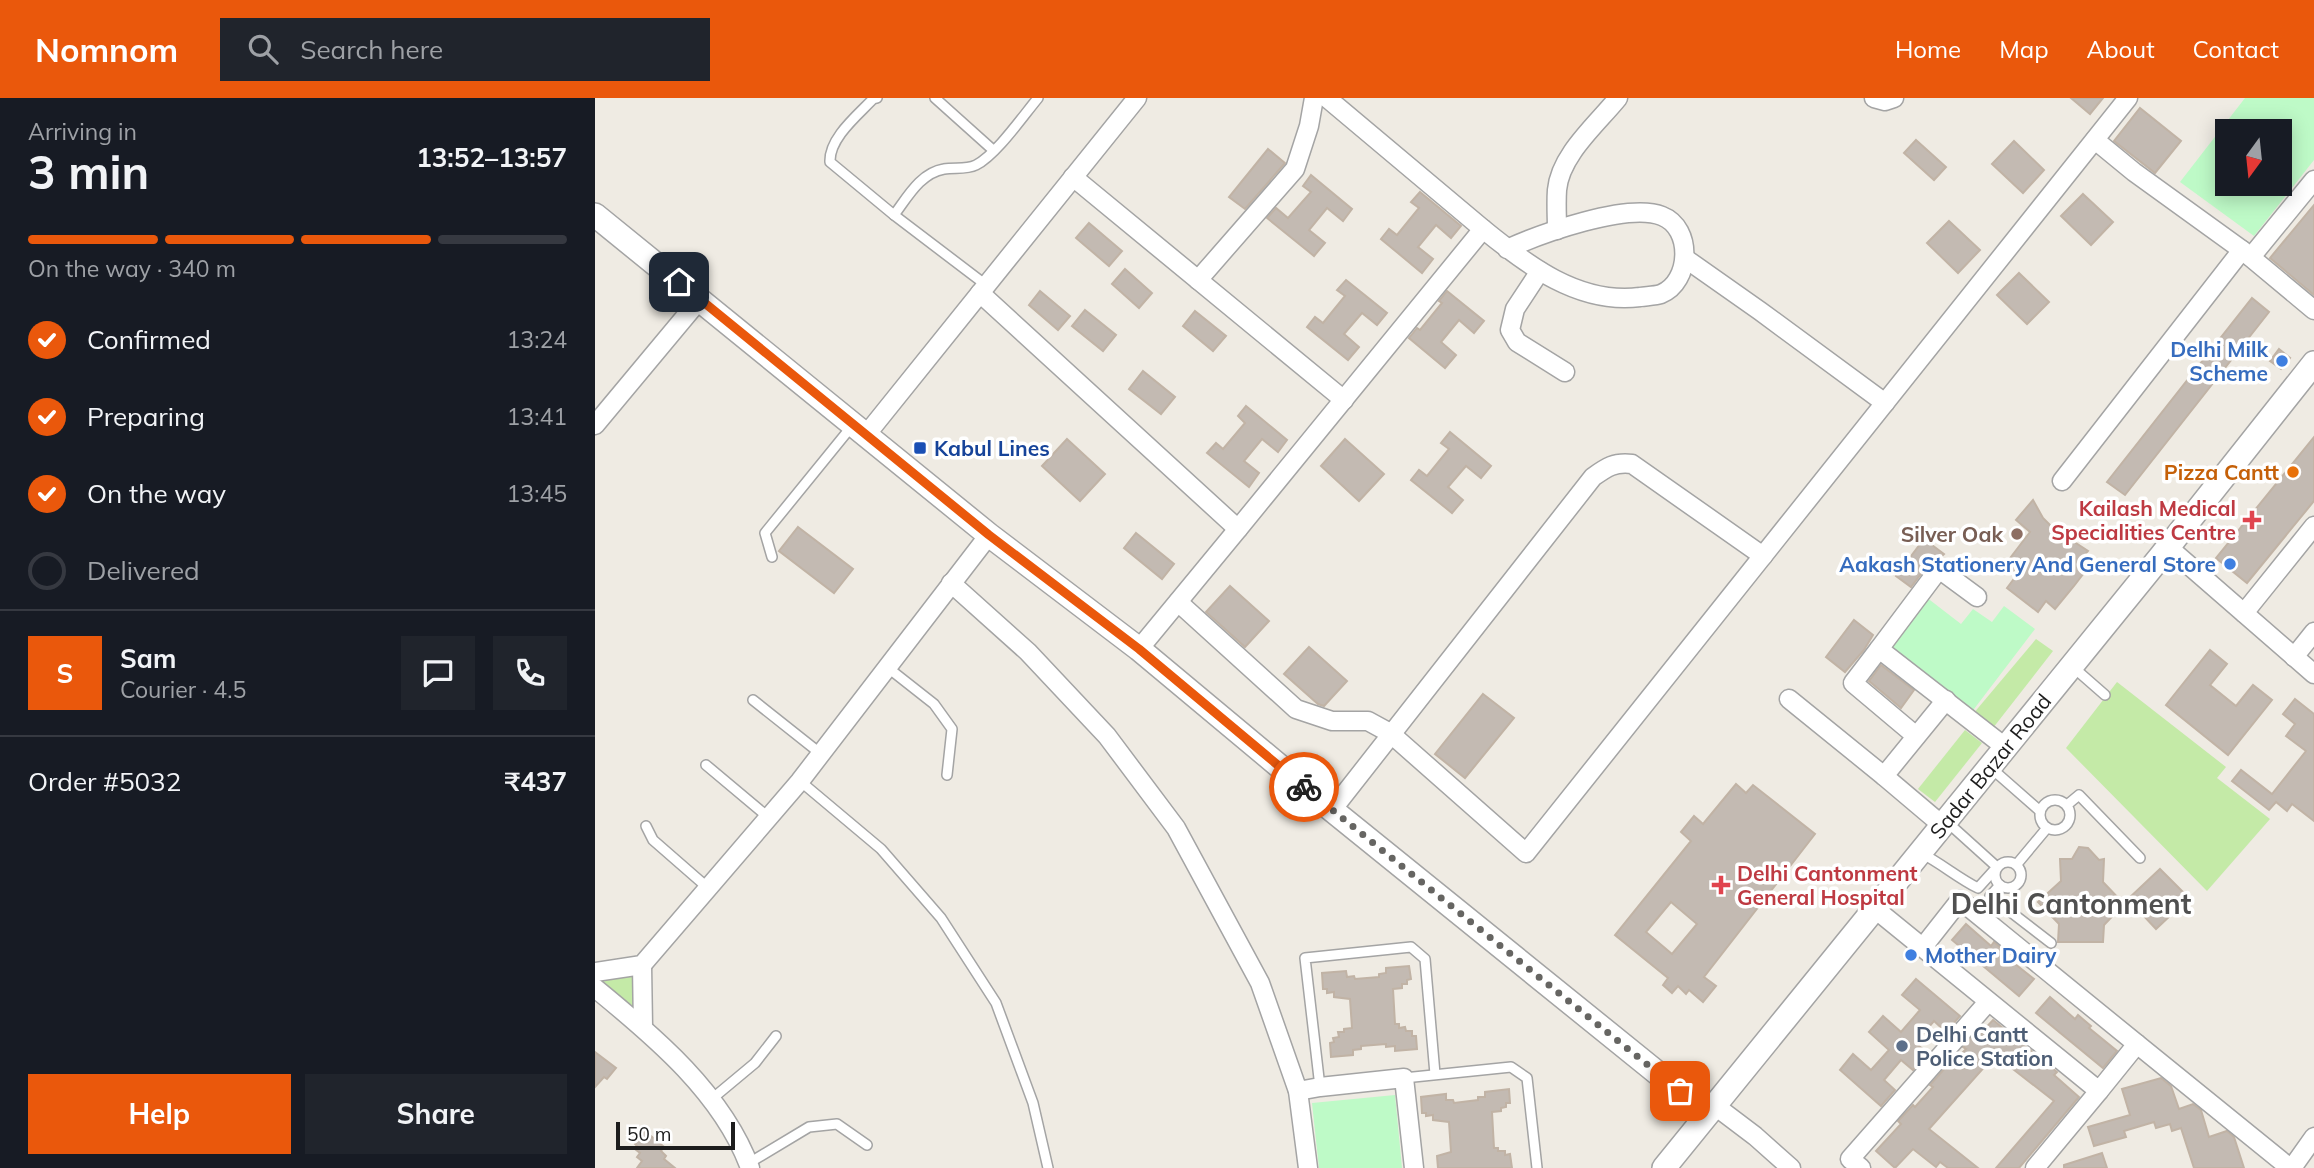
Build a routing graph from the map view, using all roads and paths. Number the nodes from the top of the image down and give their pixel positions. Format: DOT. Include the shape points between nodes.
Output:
graph roads {
  1 [pos="877,98"];
  2 [pos="935,98"];
  3 [pos="1038,98"];
  4 [pos="1137,98"];
  5 [pos="1314,98"];
  6 [pos="1327,98"];
  7 [pos="1618,98"];
  8 [pos="1874,98"];
  9 [pos="1894,98"];
  10 [pos="2128,98"];
  11 [pos="2095,140"];
  12 [pos="993,150"];
  13 [pos="1073,177"];
  14 [pos="2314,180"];
  15 [pos="595,215"];
  16 [pos="894,215"];
  17 [pos="1483,229"];
  18 [pos="1557,230"];
  19 [pos="1507,249"];
  20 [pos="2247,253"];
  21 [pos="1686,259"];
  22 [pos="1540,271"];
  23 [pos="1198,280"];
  24 [pos="983,289"];
  25 [pos="699,299"];
  26 [pos="2314,310"];
  27 [pos="2314,363"];
  28 [pos="1565,372"];
  29 [pos="1344,400"];
  30 [pos="1885,403"];
  31 [pos="595,425"];
  32 [pos="859,430"];
  33 [pos="2062,481"];
  34 [pos="2314,526"];
  35 [pos="1238,529"];
  36 [pos="989,535"];
  37 [pos="2168,547"];
  38 [pos="1763,556"];
  39 [pos="772,557"];
  40 [pos="951,583"];
  41 [pos="1977,597"];
  42 [pos="1178,602"];
  43 [pos="2244,613"];
  44 [pos="2314,632"];
  45 [pos="1139,649"];
  46 [pos="1879,649"];
  47 [pos="2294,657"];
  48 [pos="2072,666"];
  49 [pos="887,667"];
  50 [pos="2314,674"];
  51 [pos="2105,695"];
  52 [pos="1789,699"];
  53 [pos="753,700"];
  54 [pos="1946,700"];
  55 [pos="1391,733"];
  56 [pos="1916,736"];
  57 [pos="2005,747"];
  58 [pos="821,754"];
  59 [pos="706,765"];
  60 [pos="1989,767"];
  61 [pos="947,775"];
  62 [pos="1884,776"];
  63 [pos="800,781"];
  64 [pos="2067,806"];
  65 [pos="1332,810"];
  66 [pos="2040,811"];
  67 [pos="768,817"];
  68 [pos="1944,823"];
  69 [pos="646,827"];
  70 [pos="2047,828"];
  71 [pos="1920,853"];
  72 [pos="2140,858"];
  73 [pos="2017,864"];
  74 [pos="1997,867"];
  75 [pos="2000,885"];
  76 [pos="708,888"];
  77 [pos="1978,888"];
  78 [pos="1990,896"];
  79 [pos="1874,908"];
  80 [pos="2051,943"];
  81 [pos="1923,947"];
  82 [pos="642,965"];
  83 [pos="595,972"];
  84 [pos="595,988"];
  85 [pos="1989,1002"];
  86 [pos="643,1027"];
  87 [pos="776,1036"];
  88 [pos="2137,1044"];
  89 [pos="1435,1074"];
  90 [pos="1404,1078"];
  91 [pos="1320,1087"];
  92 [pos="1298,1091"];
  93 [pos="2099,1091"];
  94 [pos="713,1098"];
  95 [pos="1714,1105"];
  96 [pos="2314,1137"];
  97 [pos="867,1145"];
  98 [pos="749,1165"];
  99 [pos="2282,1165"];
  100 [pos="1048,1168"];
  101 [pos="1308,1168"];
  102 [pos="1414,1168"];
  103 [pos="1537,1168"];
  104 [pos="1664,1168"];
  105 [pos="1791,1168"];
  106 [pos="1861,1168"];
  107 [pos="2035,1168"];
  1 -- 16 [label="lane" via="840,135 830,162"];
  2 -- 12 [label="lane"];
  3 -- 12 [label="lane"];
  4 -- 13 [label="street"];
  5 -- 23 [label="street" via="1295,169"];
  6 -- 17 [label="street"];
  7 -- 18 [label="street" via="1571,154 1561,173"];
  8 -- 9 [label="street"];
  10 -- 11 [label="street"];
  11 -- 20 [label="street"];
  11 -- 30 [label="street"];
  12 -- 16 [label="lane" via="975,166 931,172"];
  13 -- 23 [label="street"];
  13 -- 24 [label="street"];
  14 -- 20 [label="street"];
  15 -- 25 [label="street"];
  16 -- 24 [label="lane"];
  17 -- 19 [label="street"];
  17 -- 29 [label="street"];
  18 -- 19 [label="street"];
  18 -- 21 [label="street" via="1625,214 1663,216 1680,236"];
  19 -- 22 [label="street"];
  20 -- 26 [label="street"];
  20 -- 33 [label="street"];
  21 -- 22 [label="street" via="1677,282 1661,294 1633,298 1611,299"];
  21 -- 30 [label="street"];
  22 -- 28 [label="street" via="1515,309 1510,330 1517,342"];
  23 -- 29 [label="street"];
  24 -- 32 [label="street"];
  24 -- 35 [label="street"];
  25 -- 31 [label="street"];
  25 -- 32 [label="street"];
  27 -- 37 [label="street, Sadar Bazar Road"];
  29 -- 35 [label="street"];
  30 -- 38 [label="street"];
  32 -- 36 [label="street"];
  32 -- 39 [label="lane" via="765,533"];
  34 -- 43 [label="street"];
  35 -- 42 [label="street"];
  36 -- 40 [label="street"];
  36 -- 45 [label="street"];
  37 -- 43 [label="street"];
  37 -- 48 [label="street, Sadar Bazar Road"];
  38 -- 55 [label="street" via="1632,464 1618,462 1607,467 1593,477"];
  38 -- 55 [label="street" via="1526,853"];
  40 -- 49 [label="street"];
  40 -- 92 [label="street" via="1028,652 1107,736 1177,828 1260,983"];
  41 -- 46 [label="street" via="1939,569"];
  42 -- 45 [label="street"];
  42 -- 55 [label="street" via="1296,709 1332,721 1368,721"];
  43 -- 47 [label="street"];
  44 -- 47 [label="street"];
  45 -- 65 [label="street"];
  46 -- 54 [label="street"];
  46 -- 56 [label="street" via="1853,683"];
  47 -- 50 [label="street"];
  48 -- 51 [label="lane"];
  48 -- 57 [label="street, Sadar Bazar Road"];
  49 -- 58 [label="street"];
  49 -- 61 [label="lane" via="935,704 952,729"];
  52 -- 62 [label="street"];
  53 -- 58 [label="lane"];
  54 -- 56 [label="street"];
  54 -- 57 [label="street"];
  55 -- 65 [label="street"];
  56 -- 62 [label="street"];
  57 -- 60 [label="street, Sadar Bazar Road"];
  58 -- 63 [label="street"];
  59 -- 67 [label="lane"];
  60 -- 66 [label="lane"];
  60 -- 68 [label="street, Sadar Bazar Road"];
  62 -- 68 [label="street"];
  63 -- 67 [label="street"];
  63 -- 100 [label="lane" via="881,849 941,918 996,1003 1033,1103"];
  64 -- 66 [label="lane" via="2050,800"];
  64 -- 70 [label="lane" via="2071,814 2068,824 2061,830"];
  64 -- 72 [label="lane" via="2078,795"];
  65 -- 95 [label="street" via="1697,1105"];
  66 -- 70 [label="lane"];
  67 -- 76 [label="street"];
  68 -- 71 [label="street, Sadar Bazar Road"];
  68 -- 74 [label="lane"];
  69 -- 76 [label="lane" via="653,840"];
  70 -- 73 [label="lane"];
  71 -- 77 [label="lane"];
  71 -- 79 [label="street, Sadar Bazar Road"];
  73 -- 74 [label="lane" via="2008,861"];
  73 -- 75 [label="lane" via="2019,882 2011,888"];
  74 -- 75 [label="lane" via="1995,879"];
  74 -- 77 [label="lane"];
  75 -- 78 [label="lane"];
  76 -- 82 [label="street"];
  77 -- 78 [label="lane"];
  78 -- 80 [label="lane"];
  79 -- 81 [label="street"];
  79 -- 95 [label="street, Sadar Bazar Road"];
  81 -- 85 [label="street"];
  81 -- 88 [label="street" via="1960,900"];
  82 -- 83 [label="street"];
  82 -- 86 [label="street"];
  84 -- 86 [label="street"];
  85 -- 93 [label="street"];
  85 -- 106 [label="street" via="1850,1159"];
  86 -- 94 [label="street"];
  87 -- 94 [label="lane" via="755,1063"];
  88 -- 93 [label="street"];
  88 -- 99 [label="street"];
  89 -- 90 [label="lane"];
  89 -- 91 [label="lane" via="1425,959 1411,947 1305,958"];
  89 -- 103 [label="lane" via="1511,1067 1527,1078"];
  90 -- 91 [label="street"];
  90 -- 102 [label="street"];
  91 -- 92 [label="street"];
  92 -- 101 [label="street"];
  93 -- 107 [label="street"];
  94 -- 98 [label="street"];
  95 -- 104 [label="street, Sadar Bazar Road"];
  95 -- 105 [label="street"];
  96 -- 99 [label="street"];
  97 -- 98 [label="lane" via="837,1124 809,1127"];
}
